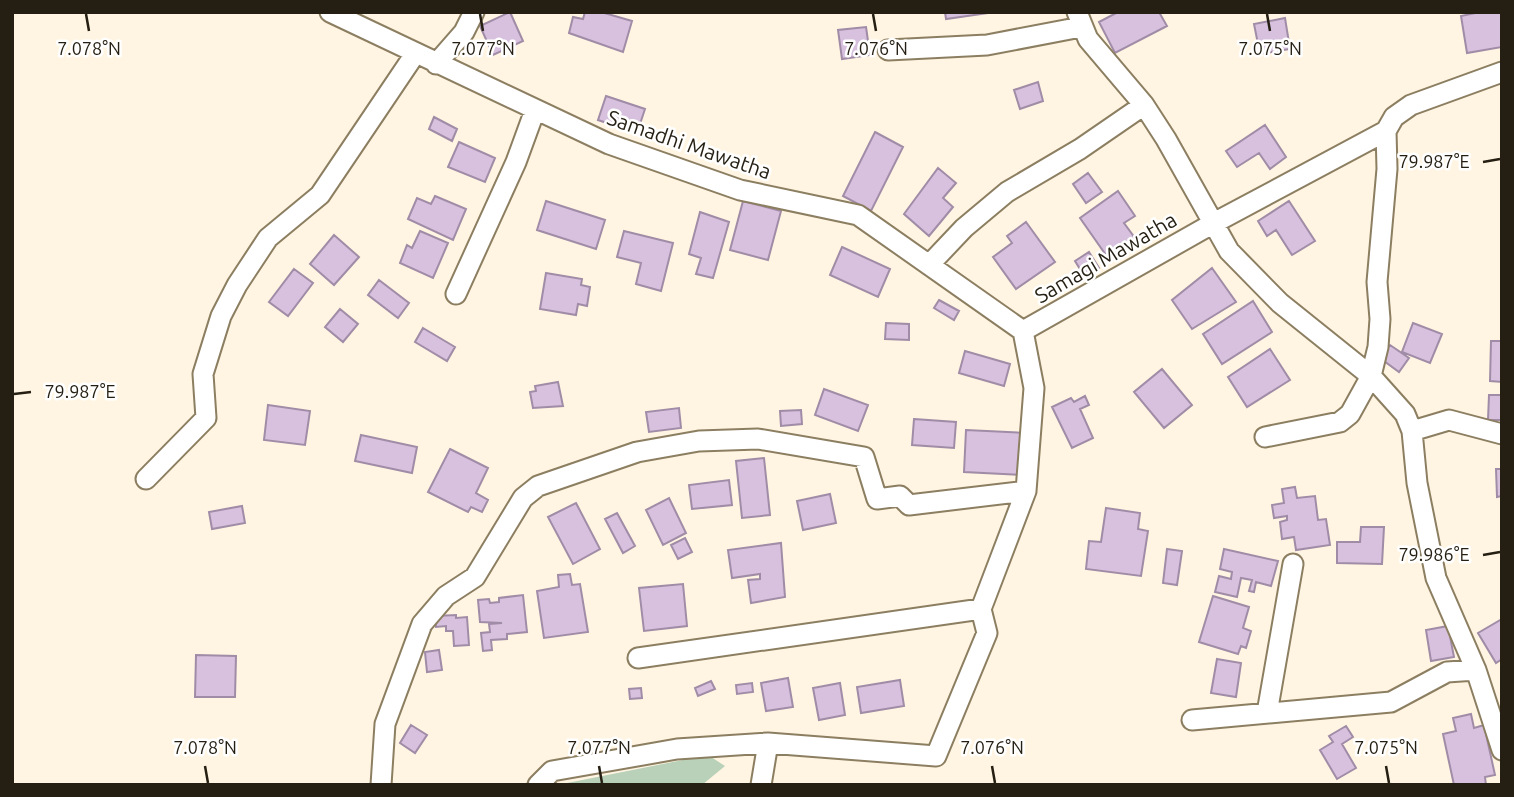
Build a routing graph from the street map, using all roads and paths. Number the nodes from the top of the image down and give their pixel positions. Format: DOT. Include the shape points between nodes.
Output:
graph roads {
  1 [pos="330,12"];
  2 [pos="474,12"];
  3 [pos="1079,19"];
  4 [pos="888,50"];
  5 [pos="415,54"];
  6 [pos="436,64"];
  7 [pos="1502,72"];
  8 [pos="1144,105"];
  9 [pos="535,110"];
  10 [pos="1386,131"];
  11 [pos="1212,224"];
  12 [pos="929,265"];
  13 [pos="456,294"];
  14 [pos="1023,331"];
  15 [pos="1371,376"];
  16 [pos="1412,431"];
  17 [pos="1502,434"];
  18 [pos="1265,437"];
  19 [pos="146,480"];
  20 [pos="1026,491"];
  21 [pos="1293,564"];
  22 [pos="981,609"];
  23 [pos="638,658"];
  24 [pos="1476,670"];
  25 [pos="1268,713"];
  26 [pos="1192,720"];
  27 [pos="768,743"];
  28 [pos="1502,750"];
  29 [pos="381,785"];
  30 [pos="538,785"];
  31 [pos="761,785"];
  1 -- 5 [label="street, Samadhi Mawatha"];
  2 -- 6 [label="street" via="464,32"];
  3 -- 4 [label="street" via="987,45"];
  3 -- 8 [label="street" via="1104,59"];
  5 -- 6 [label="street, Samadhi Mawatha"];
  5 -- 19 [label="street" via="320,195 268,238 237,285 221,316 203,374 206,418"];
  6 -- 9 [label="street, Samadhi Mawatha"];
  7 -- 10 [label="street, Samagi Mawatha" via="1411,105 1394,117"];
  8 -- 11 [label="street"];
  8 -- 12 [label="street" via="1007,192"];
  9 -- 12 [label="street, Samadhi Mawatha" via="609,144 740,190 858,215"];
  9 -- 13 [label="street"];
  10 -- 11 [label="street, Samagi Mawatha"];
  10 -- 15 [label="street" via="1377,282 1380,320"];
  11 -- 14 [label="street, Samagi Mawatha"];
  11 -- 15 [label="street" via="1229,251 1280,303"];
  12 -- 14 [label="street, Samadhi Mawatha"];
  14 -- 20 [label="street" via="1034,388"];
  15 -- 16 [label="street" via="1405,414"];
  15 -- 18 [label="street" via="1350,414 1340,422"];
  16 -- 17 [label="street" via="1448,420"];
  16 -- 24 [label="street" via="1417,484 1436,578"];
  20 -- 22 [label="street"];
  20 -- 29 [label="street" via="909,505 901,496 877,499 864,457 758,439 699,441 637,452 538,486 523,498 475,577 446,596 422,624 385,724"];
  21 -- 25 [label="street"];
  22 -- 23 [label="street"];
  22 -- 27 [label="street" via="987,633 936,756"];
  24 -- 25 [label="street" via="1447,672 1391,702"];
  24 -- 28 [label="street"];
  25 -- 26 [label="street"];
  27 -- 30 [label="street" via="677,749 552,771"];
  27 -- 31 [label="street"];
}
